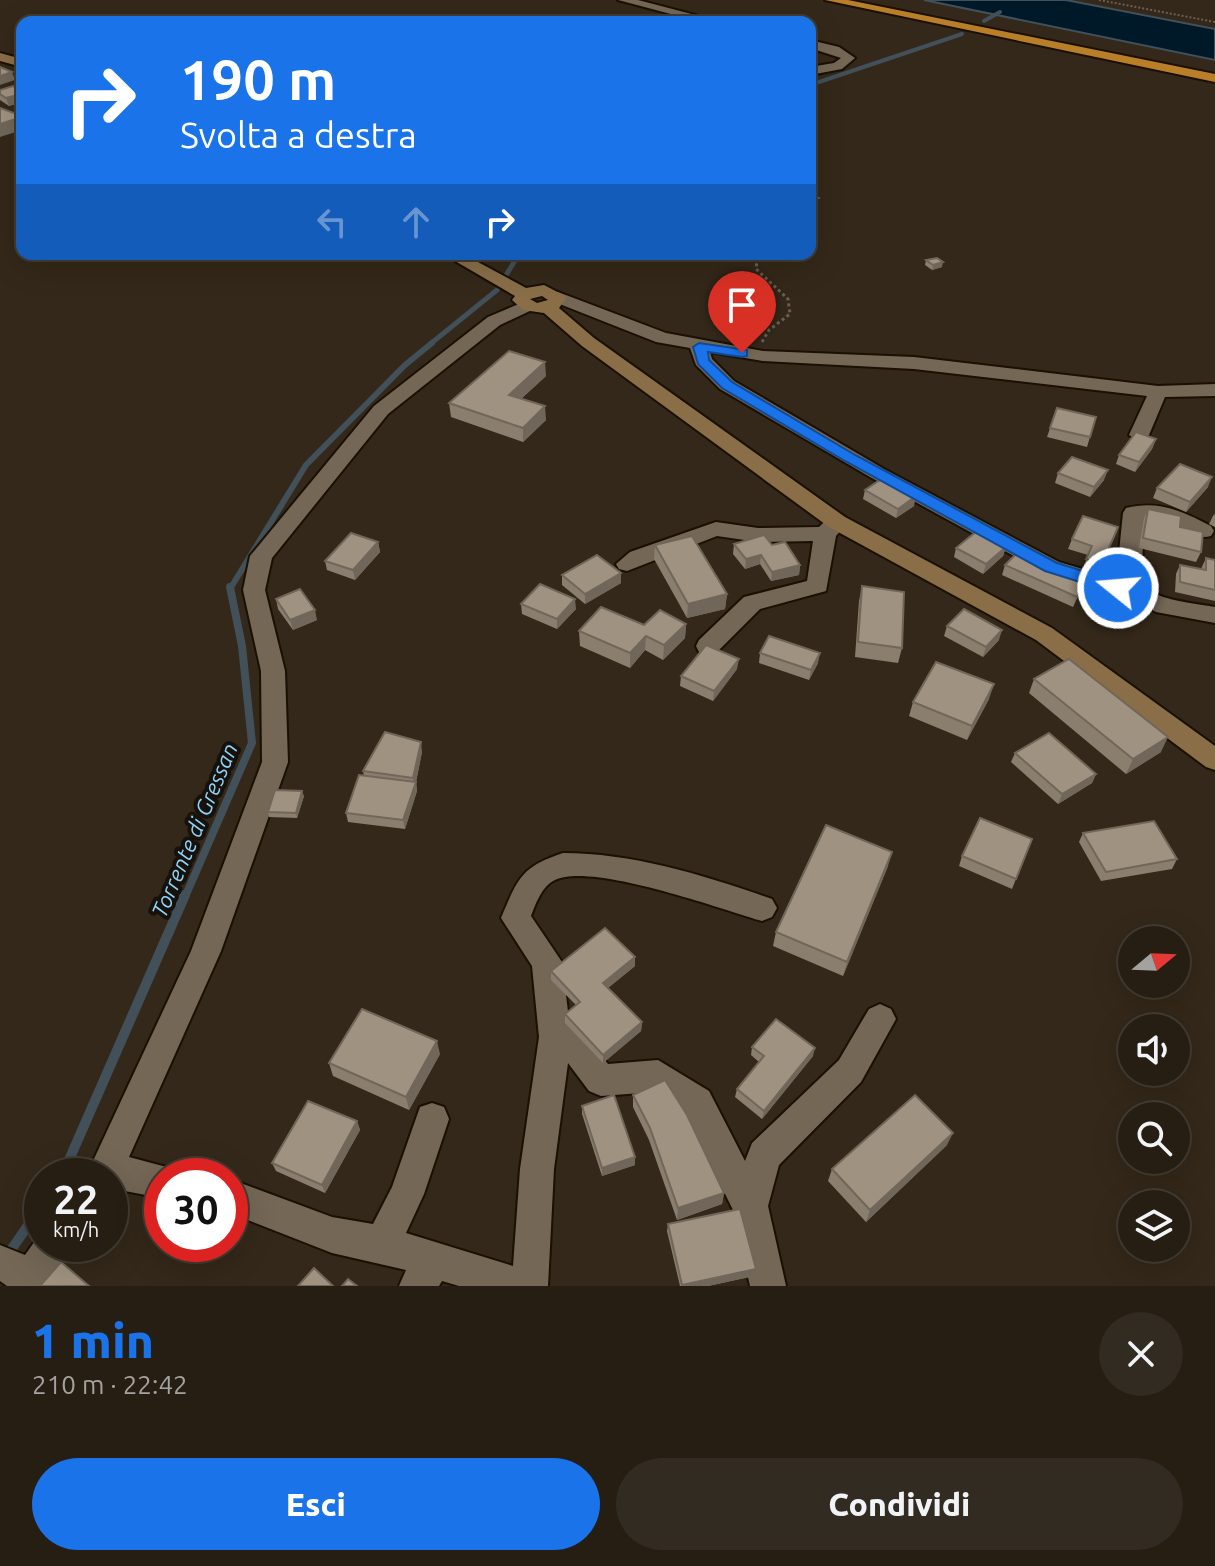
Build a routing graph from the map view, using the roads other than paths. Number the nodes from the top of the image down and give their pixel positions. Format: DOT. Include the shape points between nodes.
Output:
graph roads {
  1 [pos="624,0"];
  2 [pos="831,0"];
  3 [pos="855,0"];
  4 [pos="691,16"];
  5 [pos="816,45"];
  6 [pos="816,70"];
  7 [pos="1215,76"];
  8 [pos="463,260"];
  9 [pos="539,301"];
  10 [pos="699,347"];
  11 [pos="1215,390"];
  12 [pos="1158,392"];
  13 [pos="1139,435"];
  14 [pos="831,528"];
  15 [pos="1203,531"];
  16 [pos="627,564"];
  17 [pos="1138,594"];
  18 [pos="1215,615"];
  19 [pos="708,646"];
  20 [pos="1215,760"];
  21 [pos="762,908"];
  22 [pos="880,1019"];
  23 [pos="555,1037"];
  24 [pos="432,1119"];
  25 [pos="113,1158"];
  26 [pos="248,1203"];
  27 [pos="750,1206"];
  28 [pos="382,1244"];
  29 [pos="426,1273"];
  30 [pos="518,1286"];
  31 [pos="530,1286"];
  32 [pos="768,1286"];
  1 -- 4 [label="street"];
  2 -- 7 [label="highway"];
  3 -- 7 [label="highway"];
  5 -- 6 [label="street" via="849,58"];
  8 -- 9 [label="main road"];
  9 -- 10 [label="street"];
  9 -- 14 [label="main road"];
  9 -- 25 [label="street" via="494,321 381,410 261,556 254,590 273,671 275,762 206,951"];
  10 -- 12 [label="street" via="763,356 914,363"];
  10 -- 17 [label="street" via="703,361 727,385 863,466 1051,567"];
  11 -- 12 [label="street"];
  12 -- 13 [label="street"];
  14 -- 16 [label="street" via="758,535 716,529"];
  14 -- 19 [label="street" via="818,586 752,603"];
  14 -- 20 [label="main road" via="1044,634"];
  15 -- 17 [label="street" via="1174,516 1146,509 1134,513 1130,576"];
  17 -- 18 [label="street" via="1162,606"];
  21 -- 23 [label="street" via="585,863 545,871 524,896 516,918 547,962"];
  22 -- 27 [label="street" via="850,1071 764,1155"];
  23 -- 27 [label="street" via="575,1047 601,1080 658,1076 697,1102"];
  23 -- 31 [label="street" via="537,1169"];
  24 -- 28 [label="street" via="407,1194"];
  26 -- 28 [label="street" via="332,1235"];
  27 -- 32 [label="street"];
  28 -- 29 [label="street"];
  29 -- 30 [label="street"];
}
